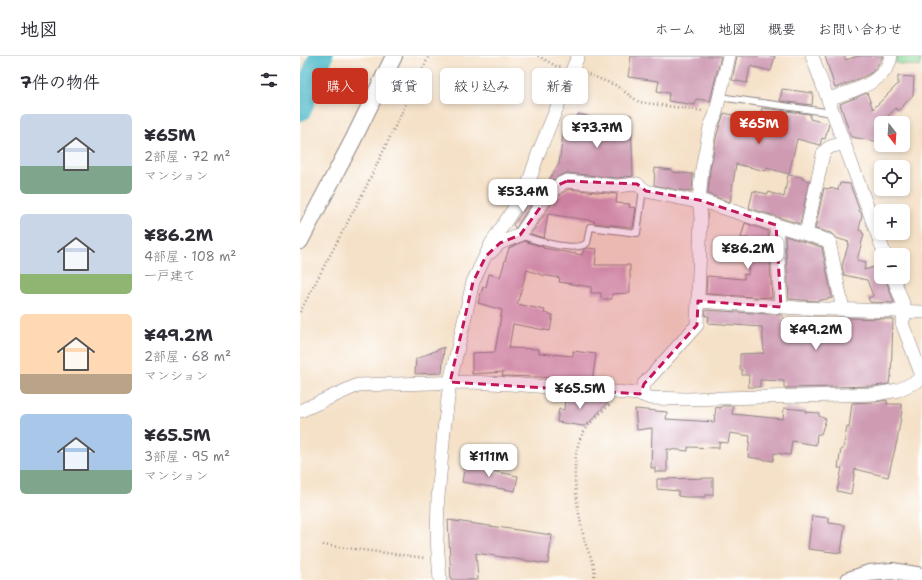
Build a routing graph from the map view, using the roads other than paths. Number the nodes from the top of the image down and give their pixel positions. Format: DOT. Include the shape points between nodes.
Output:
graph roads {
  1 [pos="394,56"];
  2 [pos="578,56"];
  3 [pos="729,56"];
  4 [pos="812,56"];
  5 [pos="891,56"];
  6 [pos="719,97"];
  7 [pos="828,99"];
  8 [pos="833,113"];
  9 [pos="844,144"];
  10 [pos="643,189"];
  11 [pos="699,200"];
  12 [pos="776,225"];
  13 [pos="806,234"];
  14 [pos="520,235"];
  15 [pos="300,241"];
  16 [pos="882,248"];
  17 [pos="486,256"];
  18 [pos="896,284"];
  19 [pos="698,302"];
  20 [pos="781,307"];
  21 [pos="843,310"];
  22 [pos="906,311"];
  23 [pos="922,312"];
  24 [pos="922,378"];
  25 [pos="450,382"];
  26 [pos="640,394"];
  27 [pos="300,411"];
  28 [pos="922,576"];
  29 [pos="440,580"];
  30 [pos="849,580"];
  1 -- 15 [label="street"];
  2 -- 17 [label="street" via="527,188"];
  3 -- 6 [label="street"];
  4 -- 7 [label="street"];
  5 -- 7 [label="street" via="890,64 882,76 867,85"];
  6 -- 8 [label="lane"];
  6 -- 11 [label="street" via="710,127"];
  7 -- 8 [label="street"];
  8 -- 9 [label="street"];
  9 -- 13 [label="street" via="830,146 823,154"];
  9 -- 16 [label="street"];
  10 -- 11 [label="street" via="693,201"];
  10 -- 14 [label="street" via="637,184 617,186 567,181 549,193"];
  10 -- 14 [label="lane" via="637,233 590,227 587,243 577,246"];
  11 -- 12 [label="street"];
  11 -- 19 [label="street" via="701,218"];
  12 -- 13 [label="street"];
  12 -- 20 [label="street"];
  13 -- 21 [label="street" via="829,241"];
  14 -- 17 [label="street" via="500,243"];
  17 -- 25 [label="street" via="473,282"];
  18 -- 22 [label="street"];
  19 -- 20 [label="street"];
  19 -- 26 [label="street" via="696,325 644,384"];
  20 -- 21 [label="street"];
  21 -- 22 [label="street"];
  22 -- 23 [label="street"];
  22 -- 24 [label="street" via="902,323"];
  24 -- 26 [label="street" via="898,390 876,394 686,399 650,398"];
  25 -- 26 [label="street"];
  25 -- 27 [label="street" via="358,385"];
  25 -- 29 [label="street" via="438,497 437,540"];
  28 -- 30 [label="street" via="892,571 869,573"];
}
